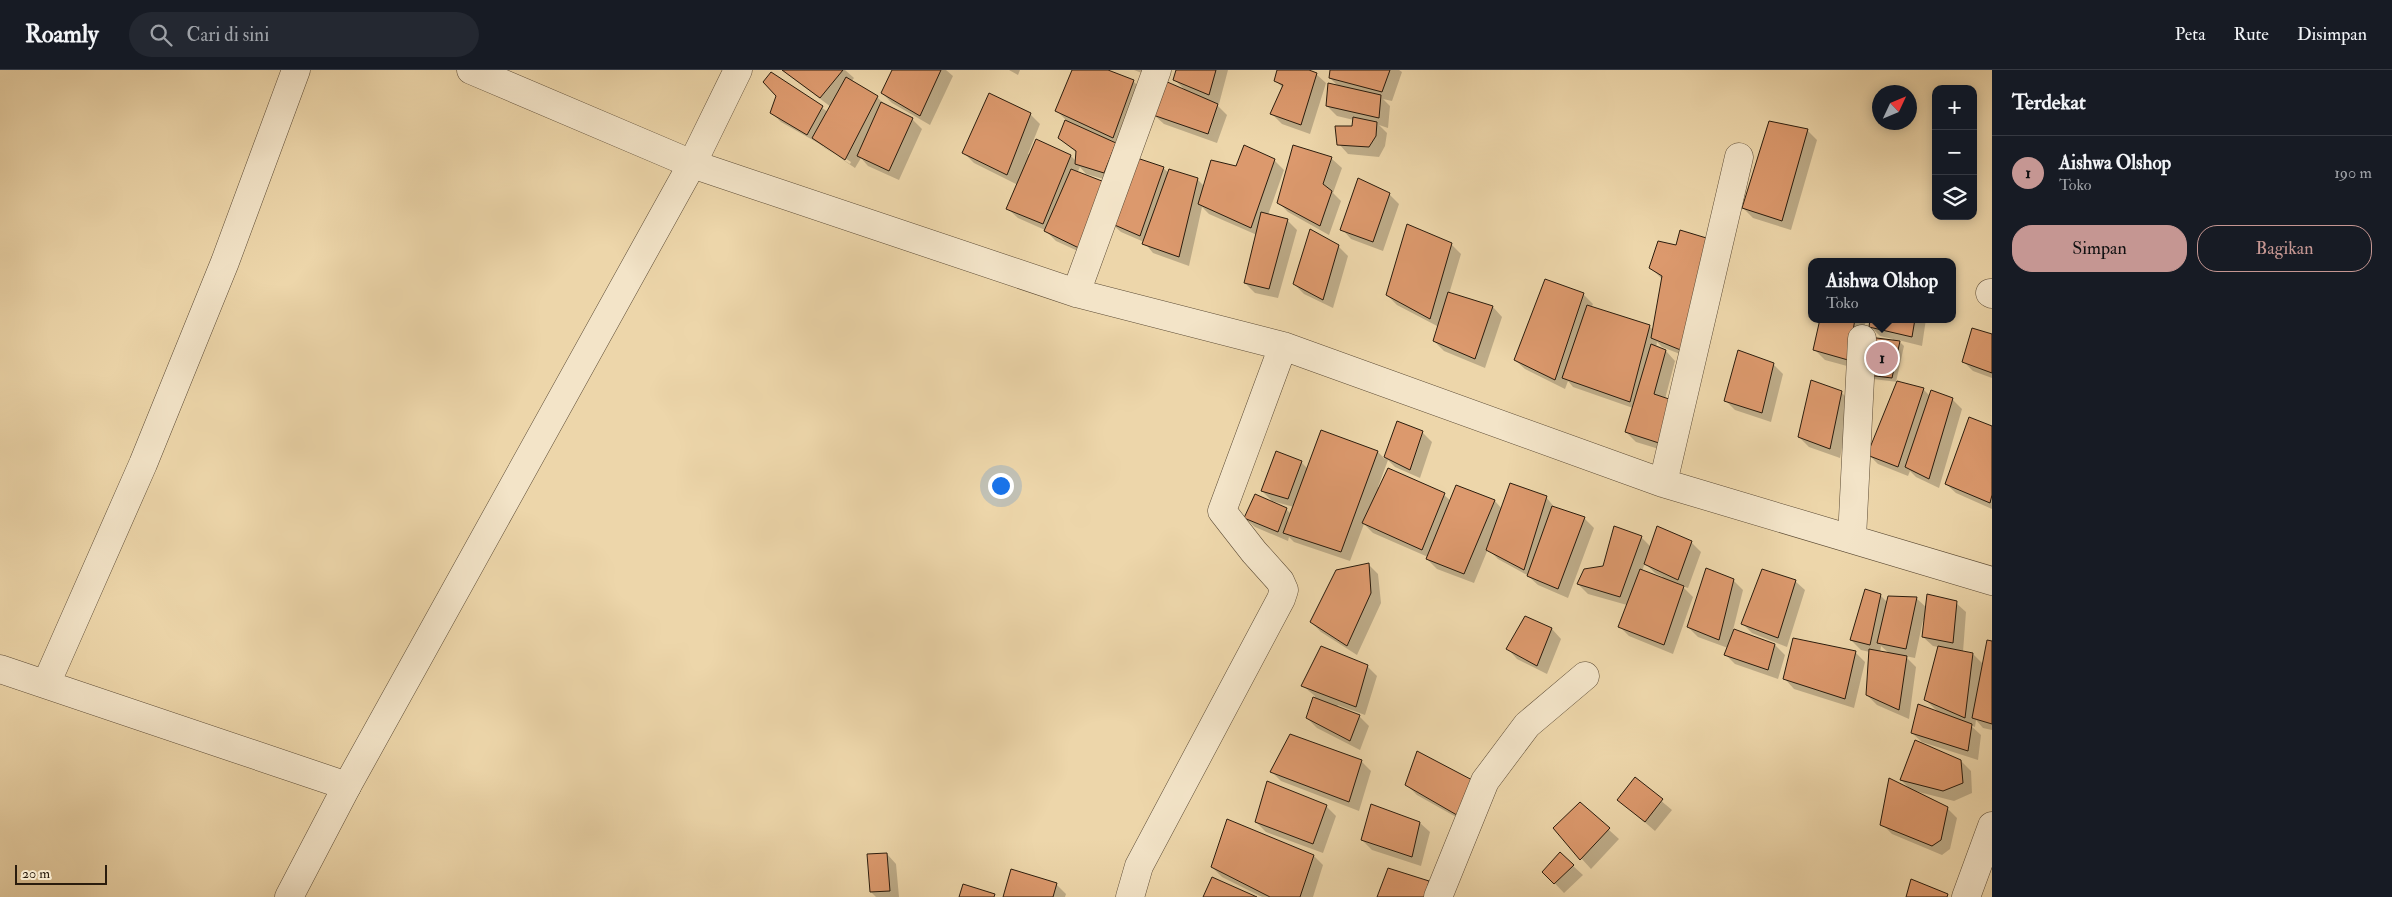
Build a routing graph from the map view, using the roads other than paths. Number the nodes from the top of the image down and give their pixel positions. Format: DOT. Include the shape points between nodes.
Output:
graph roads {
  1 [pos="296,70"];
  2 [pos="471,70"];
  3 [pos="738,70"];
  4 [pos="1157,70"];
  5 [pos="1740,157"];
  6 [pos="692,164"];
  7 [pos="1076,293"];
  8 [pos="1862,340"];
  9 [pos="1283,346"];
  10 [pos="1663,483"];
  11 [pos="1852,538"];
  12 [pos="1992,581"];
  13 [pos="0,669"];
  14 [pos="1585,676"];
  15 [pos="46,684"];
  16 [pos="347,786"];
  17 [pos="1992,826"];
  18 [pos="1986,864"];
  19 [pos="289,897"];
  20 [pos="1130,897"];
  21 [pos="1438,897"];
  22 [pos="1966,897"];
  1 -- 15 [label="street" via="225,262 143,464"];
  2 -- 6 [label="street"];
  3 -- 6 [label="street"];
  4 -- 7 [label="street"];
  5 -- 10 [label="street"];
  6 -- 7 [label="street"];
  6 -- 16 [label="street"];
  7 -- 9 [label="street"];
  8 -- 11 [label="street"];
  9 -- 10 [label="street"];
  9 -- 20 [label="street" via="1222,511 1284,590 1139,866"];
  10 -- 11 [label="street"];
  11 -- 12 [label="street"];
  13 -- 15 [label="street"];
  14 -- 21 [label="street" via="1527,725 1485,782"];
  15 -- 16 [label="street"];
  16 -- 19 [label="street"];
  17 -- 18 [label="street"];
  18 -- 22 [label="street"];
}
